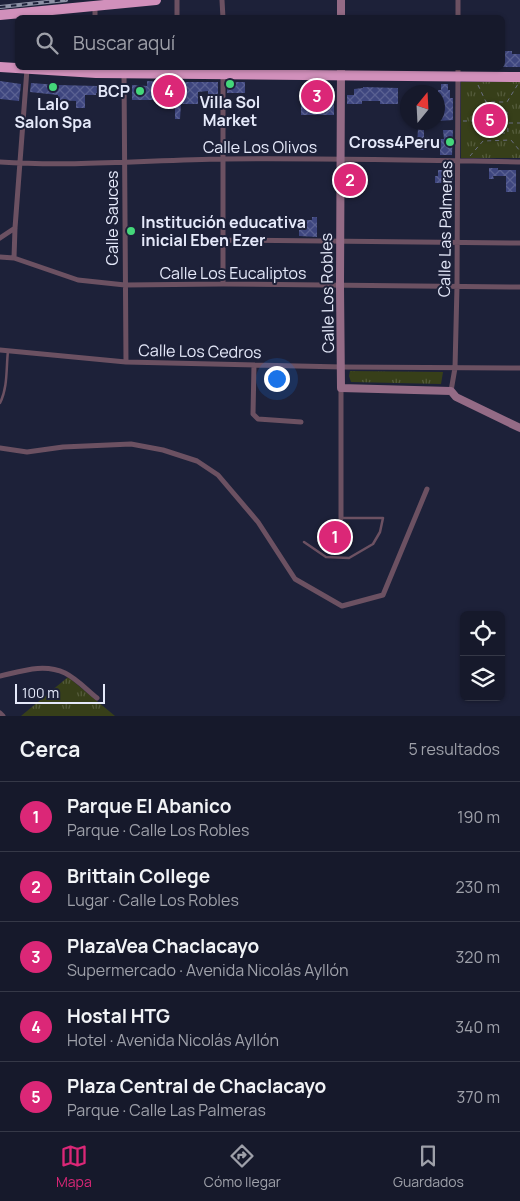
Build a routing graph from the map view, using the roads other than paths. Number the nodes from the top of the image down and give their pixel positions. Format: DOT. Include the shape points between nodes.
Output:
graph roads {
  1 [pos="156,0"];
  2 [pos="176,0"];
  3 [pos="222,0"];
  4 [pos="341,0"];
  5 [pos="458,0"];
  6 [pos="94,6"];
  7 [pos="0,15"];
  8 [pos="95,15"];
  9 [pos="177,15"];
  10 [pos="223,15"];
  11 [pos="341,15"];
  12 [pos="458,15"];
  13 [pos="0,67"];
  14 [pos="15,68"];
  15 [pos="26,70"];
  16 [pos="96,70"];
  17 [pos="125,70"];
  18 [pos="145,70"];
  19 [pos="177,71"];
  20 [pos="223,71"];
  21 [pos="341,71"];
  22 [pos="458,72"];
  23 [pos="520,76"];
  24 [pos="222,159"];
  25 [pos="340,159"];
  26 [pos="458,160"];
  27 [pos="0,162"];
  28 [pos="125,162"];
  29 [pos="520,162"];
  30 [pos="19,163"];
  31 [pos="15,228"];
  32 [pos="0,238"];
  33 [pos="223,240"];
  34 [pos="340,241"];
  35 [pos="457,242"];
  36 [pos="520,243"];
  37 [pos="0,257"];
  38 [pos="14,258"];
  39 [pos="223,284"];
  40 [pos="125,285"];
  41 [pos="340,286"];
  42 [pos="457,286"];
  43 [pos="520,287"];
  44 [pos="0,350"];
  45 [pos="8,351"];
  46 [pos="126,362"];
  47 [pos="254,365"];
  48 [pos="342,367"];
  49 [pos="455,368"];
  50 [pos="520,368"];
  51 [pos="341,388"];
  52 [pos="451,392"];
  53 [pos="0,403"];
  54 [pos="301,422"];
  55 [pos="520,428"];
  56 [pos="0,448"];
  57 [pos="427,489"];
  58 [pos="341,518"];
  59 [pos="304,542"];
  60 [pos="0,676"];
  61 [pos="97,698"];
  62 [pos="0,713"];
  63 [pos="3,716"];
  1 -- 6 [label="highway"];
  2 -- 9 [label="street"];
  3 -- 10 [label="street"];
  4 -- 11 [label="street"];
  5 -- 12 [label="street"];
  6 -- 7 [label="highway"];
  6 -- 8 [label="street"];
  13 -- 14 [label="highway"];
  15 -- 30 [label="street"];
  16 -- 17 [label="highway"];
  17 -- 18 [label="highway"];
  17 -- 28 [label="street, Calle Sauces"];
  18 -- 19 [label="highway"];
  19 -- 20 [label="highway"];
  20 -- 21 [label="highway"];
  20 -- 24 [label="street"];
  21 -- 22 [label="highway"];
  21 -- 25 [label="street, Calle Los Robles"];
  22 -- 23 [label="highway"];
  22 -- 26 [label="street, Calle Las Palmeras"];
  24 -- 25 [label="street, Calle Los Olivos"];
  24 -- 28 [label="street, Calle Los Olivos"];
  24 -- 33 [label="street"];
  25 -- 26 [label="street, Calle Los Olivos"];
  25 -- 34 [label="street, Calle Los Robles"];
  26 -- 29 [label="street, Calle Los Olivos"];
  26 -- 35 [label="street, Calle Las Palmeras"];
  27 -- 30 [label="street, Calle Los Olivos"];
  28 -- 30 [label="street, Calle Los Olivos"];
  28 -- 40 [label="street, Calle Sauces"];
  30 -- 31 [label="street"];
  31 -- 32 [label="street"];
  31 -- 38 [label="street"];
  33 -- 34 [label="street"];
  33 -- 39 [label="street"];
  34 -- 35 [label="street"];
  34 -- 41 [label="street, Calle Los Robles"];
  35 -- 36 [label="street"];
  35 -- 42 [label="street, Calle Las Palmeras"];
  37 -- 38 [label="street, Calle Los Eucaliptos"];
  38 -- 40 [label="street, Calle Los Eucaliptos" via="78,280"];
  39 -- 40 [label="street, Calle Los Eucaliptos"];
  39 -- 41 [label="street, Calle Los Eucaliptos"];
  40 -- 46 [label="street, Calle Sauces"];
  41 -- 42 [label="street, Calle Los Eucaliptos"];
  41 -- 48 [label="street, Calle Los Robles"];
  42 -- 43 [label="street, Calle Los Eucaliptos"];
  42 -- 49 [label="street, Calle Las Palmeras"];
  44 -- 45 [label="street, Calle Los Cedros"];
  45 -- 46 [label="street, Calle Los Cedros"];
  45 -- 53 [label="lane" via="6,388"];
  46 -- 47 [label="street, Calle Los Cedros"];
  47 -- 48 [label="street, Calle Los Cedros"];
  47 -- 54 [label="street" via="253,414 258,419"];
  48 -- 49 [label="street, Calle Los Cedros"];
  48 -- 51 [label="street, Calle Los Robles"];
  49 -- 50 [label="street, Calle Los Cedros"];
  49 -- 52 [label="street, Calle Las Palmeras"];
  51 -- 52 [label="street"];
  51 -- 58 [label="street, Calle Los Robles"];
  52 -- 55 [label="street"];
  56 -- 57 [label="street" via="27,452 131,444 197,461 218,475 258,522 295,579 342,606 383,594"];
  58 -- 59 [label="lane" via="383,518 373,544 348,558 326,557"];
  60 -- 61 [label="street" via="32,668 55,669 67,674"];
  62 -- 63 [label="street"];
}
